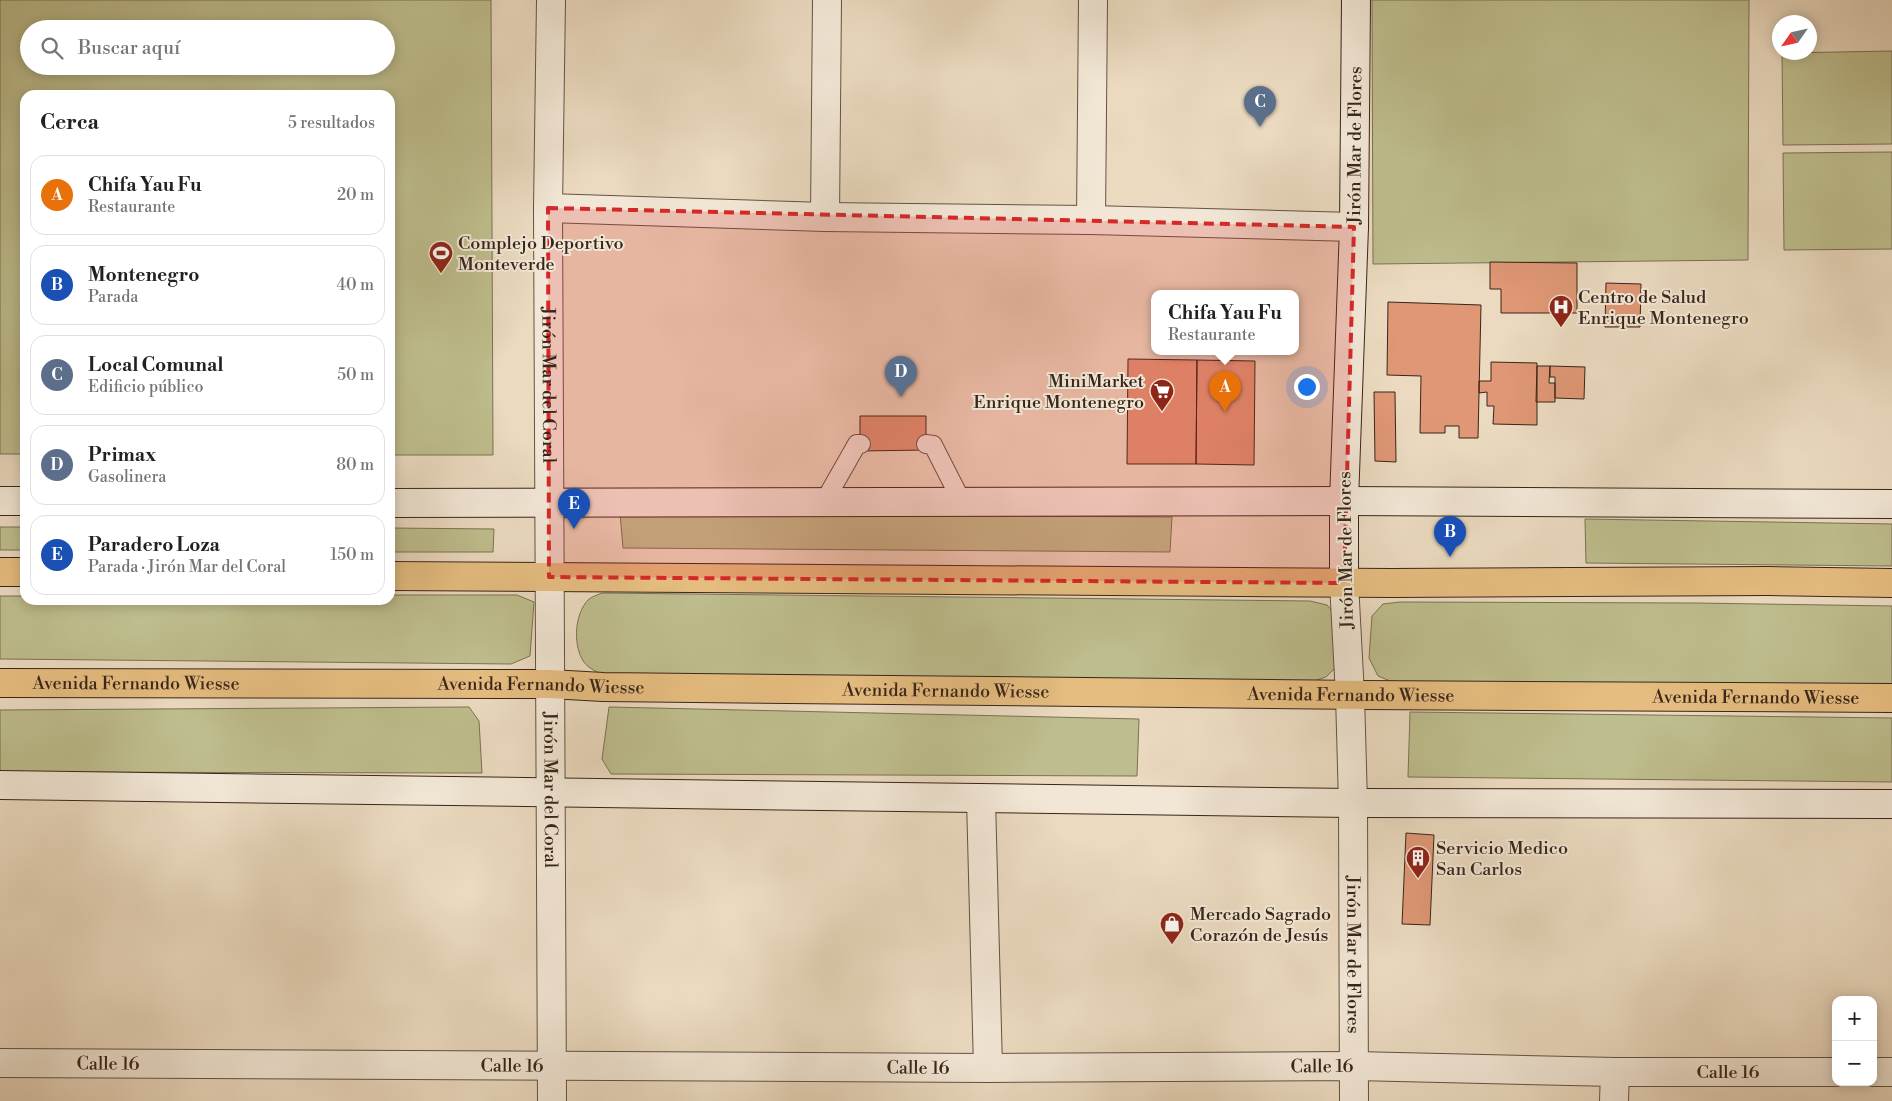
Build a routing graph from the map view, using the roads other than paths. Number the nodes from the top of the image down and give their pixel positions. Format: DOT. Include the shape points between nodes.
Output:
graph roads {
  1 [pos="551,0"];
  2 [pos="827,0"];
  3 [pos="1093,0"];
  4 [pos="1356,0"];
  5 [pos="548,208"];
  6 [pos="825,217"];
  7 [pos="1091,220"];
  8 [pos="1354,227"];
  9 [pos="861,444"];
  10 [pos="926,444"];
  11 [pos="0,501"];
  12 [pos="20,501"];
  13 [pos="1344,501"];
  14 [pos="395,502"];
  15 [pos="824,502"];
  16 [pos="962,502"];
  17 [pos="548,503"];
  18 [pos="1892,504"];
  19 [pos="0,572"];
  20 [pos="20,572"];
  21 [pos="395,576"];
  22 [pos="549,577"];
  23 [pos="1344,583"];
  24 [pos="1892,583"];
  25 [pos="0,683"];
  26 [pos="550,684"];
  27 [pos="1350,695"];
  28 [pos="1892,698"];
  29 [pos="0,785"];
  30 [pos="552,793"];
  31 [pos="981,798"];
  32 [pos="1353,803"];
  33 [pos="1892,804"];
  34 [pos="0,1063"];
  35 [pos="552,1065"];
  36 [pos="1355,1066"];
  37 [pos="988,1068"];
  38 [pos="1615,1072"];
  39 [pos="1832,1072"];
  40 [pos="1877,1072"];
  41 [pos="1892,1072"];
  42 [pos="552,1101"];
  43 [pos="1354,1101"];
  44 [pos="1614,1101"];
  1 -- 5 [label="street, Jirón Mar del Coral"];
  2 -- 6 [label="street"];
  3 -- 7 [label="street"];
  4 -- 8 [label="street, Jirón Mar de Flores"];
  5 -- 6 [label="street"];
  5 -- 17 [label="street, Jirón Mar del Coral"];
  6 -- 7 [label="street"];
  7 -- 8 [label="street"];
  8 -- 13 [label="street, Jirón Mar de Flores"];
  9 -- 15 [label="lane" via="857,444"];
  10 -- 16 [label="lane" via="933,445"];
  11 -- 12 [label="street"];
  13 -- 16 [label="street"];
  13 -- 18 [label="street"];
  13 -- 23 [label="street, Jirón Mar de Flores"];
  14 -- 17 [label="street"];
  15 -- 16 [label="street"];
  15 -- 17 [label="street"];
  17 -- 22 [label="street, Jirón Mar del Coral"];
  19 -- 20 [label="main road"];
  21 -- 22 [label="main road"];
  22 -- 23 [label="main road"];
  22 -- 26 [label="street, Jirón Mar del Coral"];
  23 -- 24 [label="main road"];
  23 -- 27 [label="street, Jirón Mar de Flores"];
  25 -- 26 [label="main road, Avenida Fernando Wiesse"];
  26 -- 27 [label="main road, Avenida Fernando Wiesse"];
  26 -- 30 [label="street, Jirón Mar del Coral"];
  27 -- 28 [label="main road, Avenida Fernando Wiesse"];
  27 -- 32 [label="street, Jirón Mar de Flores"];
  29 -- 30 [label="street"];
  30 -- 31 [label="street"];
  30 -- 35 [label="street, Jirón Mar del Coral"];
  31 -- 32 [label="street"];
  31 -- 37 [label="street"];
  32 -- 33 [label="street"];
  32 -- 36 [label="street, Jirón Mar de Flores"];
  34 -- 35 [label="street, Calle 16"];
  35 -- 37 [label="street, Calle 16"];
  35 -- 42 [label="street, Jirón Mar del Coral"];
  36 -- 37 [label="street, Calle 16"];
  36 -- 38 [label="street, Calle 16"];
  36 -- 43 [label="street, Jirón Mar de Flores"];
  38 -- 39 [label="street, Calle 16"];
  38 -- 44 [label="street"];
  40 -- 41 [label="street"];
}
